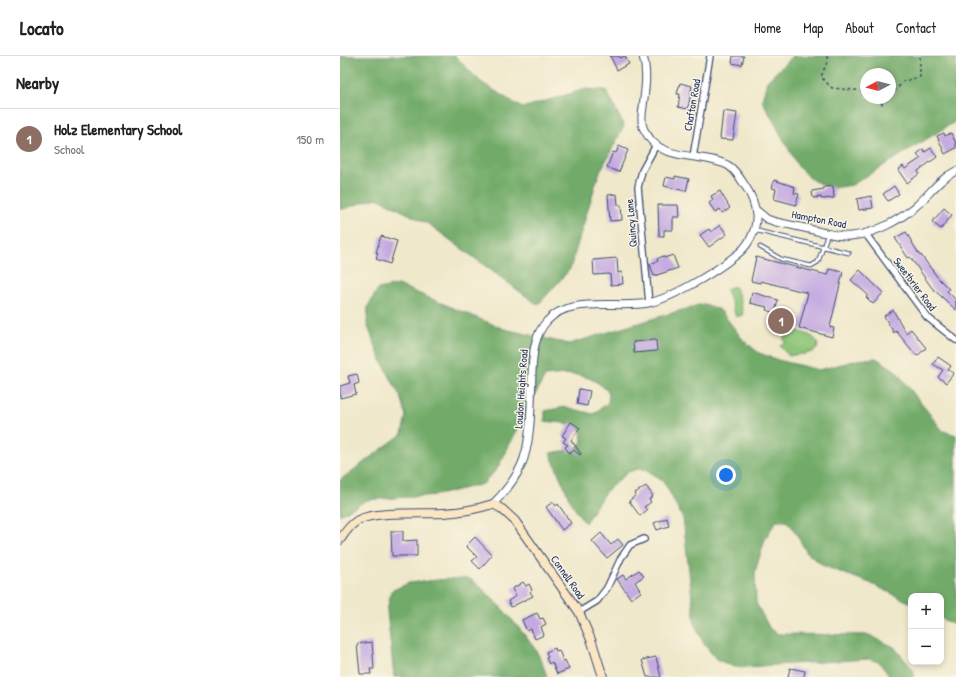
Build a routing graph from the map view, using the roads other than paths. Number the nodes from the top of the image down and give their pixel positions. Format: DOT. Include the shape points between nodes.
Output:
graph roads {
  1 [pos="643,56"];
  2 [pos="710,56"];
  3 [pos="656,145"];
  4 [pos="693,157"];
  5 [pos="956,171"];
  6 [pos="756,210"];
  7 [pos="754,230"];
  8 [pos="865,233"];
  9 [pos="828,234"];
  10 [pos="760,247"];
  11 [pos="824,247"];
  12 [pos="849,253"];
  13 [pos="649,303"];
  14 [pos="956,340"];
  15 [pos="493,504"];
  16 [pos="644,539"];
  17 [pos="340,540"];
  18 [pos="579,612"];
  19 [pos="603,677"];
  1 -- 3 [label="street" via="646,78 643,127"];
  2 -- 4 [label="street, Chafton Road"];
  3 -- 4 [label="street, Loudon Heights Road"];
  3 -- 13 [label="street, Quincy Lane" via="642,171 638,187"];
  4 -- 6 [label="street, Loudon Heights Road" via="702,157 728,166 736,172 752,194"];
  5 -- 8 [label="street, Hampton Road" via="938,183 901,218"];
  6 -- 7 [label="street, Loudon Heights Road"];
  6 -- 9 [label="street, Hampton Road" via="767,219"];
  7 -- 11 [label="lane"];
  7 -- 13 [label="street, Loudon Heights Road" via="744,248 736,256 680,291"];
  8 -- 9 [label="street, Hampton Road" via="851,236"];
  8 -- 14 [label="street, Sweetbrier Road" via="927,317"];
  9 -- 11 [label="lane"];
  10 -- 11 [label="lane" via="781,259 811,266 818,262"];
  11 -- 12 [label="lane"];
  13 -- 15 [label="street, Loudon Heights Road" via="566,308 546,321 538,334 534,351 527,448 518,472"];
  15 -- 17 [label="main road" via="469,511 372,515 350,526"];
  15 -- 18 [label="main road, Connell Road" via="515,521"];
  16 -- 18 [label="street" via="630,544 608,588 597,601"];
  18 -- 19 [label="main road, Connell Road"];
}
